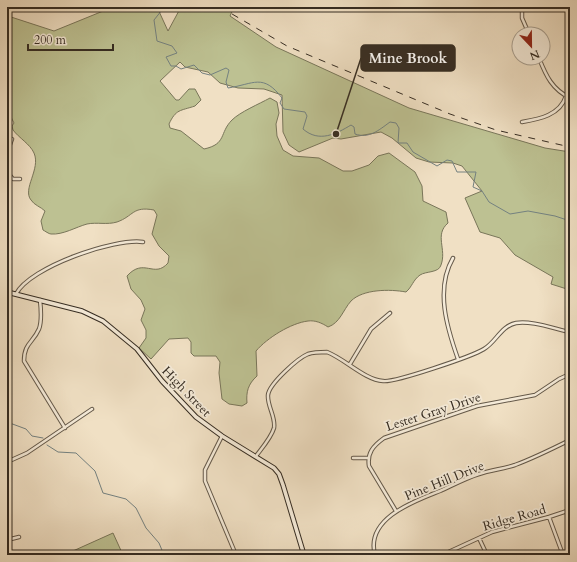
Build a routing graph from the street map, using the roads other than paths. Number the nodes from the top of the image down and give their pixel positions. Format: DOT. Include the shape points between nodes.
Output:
graph roads {
  1 [pos="522,7"];
  2 [pos="526,26"];
  3 [pos="542,66"];
  4 [pos="566,96"];
  5 [pos="570,98"];
  6 [pos="522,122"];
  7 [pos="12,139"];
  8 [pos="7,153"];
  9 [pos="7,172"];
  10 [pos="20,179"];
  11 [pos="144,242"];
  12 [pos="453,258"];
  13 [pos="7,292"];
  14 [pos="16,294"];
  15 [pos="40,300"];
  16 [pos="390,313"];
  17 [pos="570,332"];
  18 [pos="458,359"];
  19 [pos="350,364"];
  20 [pos="570,374"];
  21 [pos="92,409"];
  22 [pos="65,428"];
  23 [pos="222,436"];
  24 [pos="570,440"];
  25 [pos="256,456"];
  26 [pos="353,458"];
  27 [pos="368,458"];
  28 [pos="7,462"];
  29 [pos="570,510"];
  30 [pos="396,511"];
  31 [pos="549,517"];
  32 [pos="19,537"];
  33 [pos="479,538"];
  34 [pos="7,540"];
  35 [pos="236,555"];
  36 [pos="304,555"];
  37 [pos="375,555"];
  38 [pos="442,555"];
  39 [pos="487,555"];
  40 [pos="563,555"];
  1 -- 2 [label="street"];
  3 -- 4 [label="street" via="549,82"];
  4 -- 5 [label="street"];
  4 -- 6 [label="street" via="562,106 555,111 535,120"];
  7 -- 8 [label="street"];
  9 -- 10 [label="street" via="13,179"];
  11 -- 14 [label="street" via="123,242 65,259 36,276"];
  12 -- 18 [label="street" via="447,270 444,312"];
  13 -- 14 [label="street, High Street"];
  14 -- 15 [label="street, High Street"];
  15 -- 22 [label="street" via="40,328 24,351 24,361"];
  15 -- 23 [label="street, High Street" via="82,311 103,321 137,349 190,412"];
  16 -- 19 [label="street" via="371,329"];
  17 -- 18 [label="street" via="515,323 505,328 484,349"];
  18 -- 19 [label="street" via="385,382"];
  19 -- 25 [label="street" via="327,352 313,352 302,358 274,383 268,395 274,429"];
  20 -- 27 [label="street, Lester Gray Drive" via="535,395 477,406 384,438 371,448"];
  21 -- 22 [label="street"];
  22 -- 28 [label="street" via="27,453"];
  23 -- 25 [label="street, High Street"];
  23 -- 35 [label="street" via="205,470 205,481"];
  24 -- 30 [label="street, Pine Hill Drive" via="514,466 479,474"];
  25 -- 36 [label="street, High Street" via="279,474"];
  26 -- 27 [label="street"];
  27 -- 30 [label="street" via="372,472"];
  29 -- 31 [label="street, Ridge Road"];
  30 -- 37 [label="street, Pine Hill Drive" via="378,531 374,545"];
  31 -- 33 [label="street, Ridge Road" via="492,532"];
  31 -- 40 [label="street"];
  32 -- 34 [label="street"];
  33 -- 38 [label="street, Ridge Road"];
  33 -- 39 [label="street"];
}
